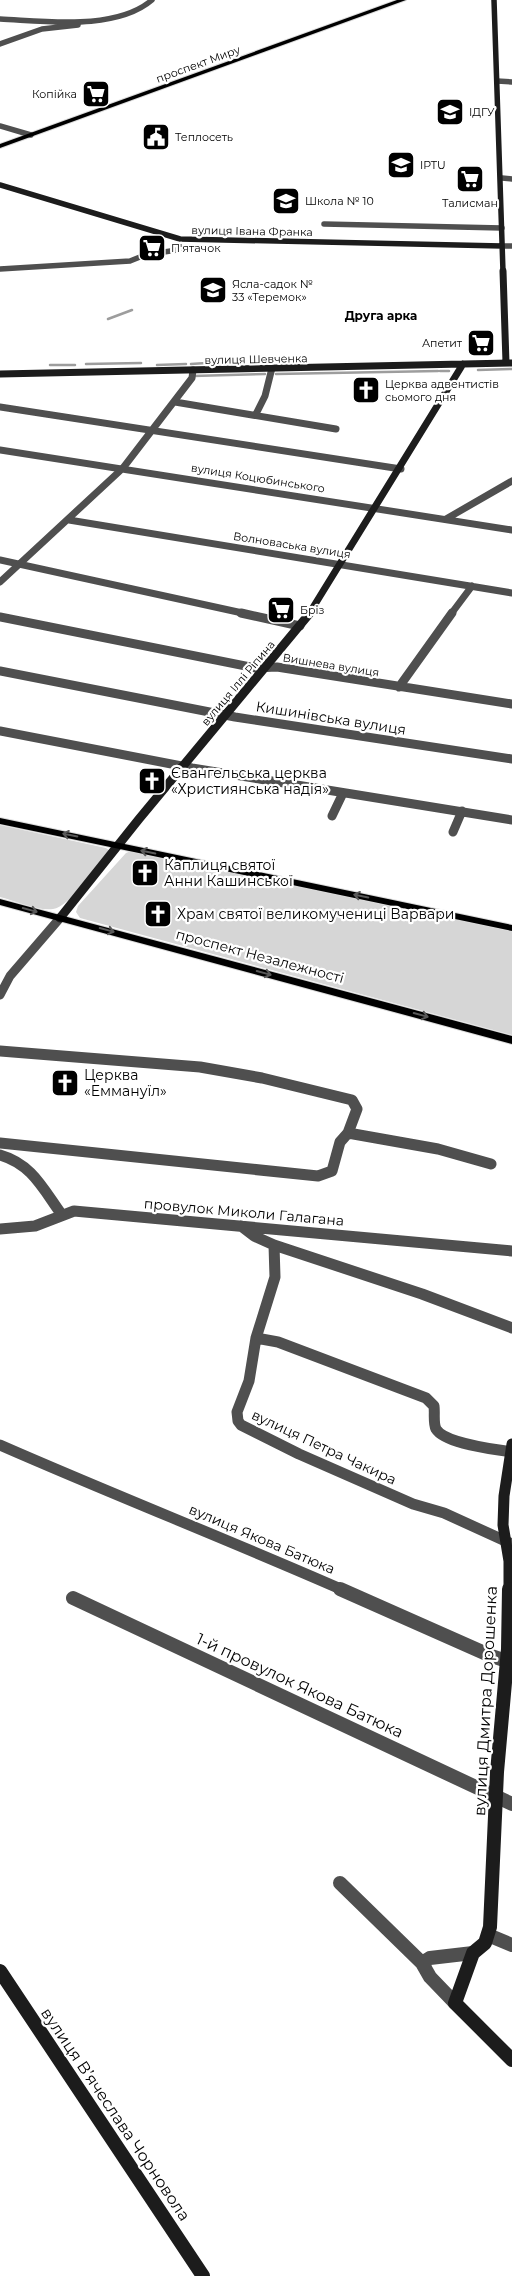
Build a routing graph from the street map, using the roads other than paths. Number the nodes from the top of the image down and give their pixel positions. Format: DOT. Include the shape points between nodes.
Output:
graph roads {
  1 [pos="152,0"];
  2 [pos="404,0"];
  3 [pos="494,0"];
  4 [pos="0,19"];
  5 [pos="94,21"];
  6 [pos="0,44"];
  7 [pos="497,81"];
  8 [pos="512,82"];
  9 [pos="0,126"];
  10 [pos="31,135"];
  11 [pos="0,146"];
  12 [pos="502,178"];
  13 [pos="512,179"];
  14 [pos="0,185"];
  15 [pos="324,224"];
  16 [pos="502,228"];
  17 [pos="502,246"];
  18 [pos="512,246"];
  19 [pos="196,247"];
  20 [pos="0,269"];
  21 [pos="505,347"];
  22 [pos="512,356"];
  23 [pos="509,363"];
  24 [pos="463,364"];
  25 [pos="423,365"];
  26 [pos="272,368"];
  27 [pos="194,370"];
  28 [pos="0,374"];
  29 [pos="455,379"];
  30 [pos="175,402"];
  31 [pos="0,407"];
  32 [pos="256,414"];
  33 [pos="336,429"];
  34 [pos="152,431"];
  35 [pos="0,450"];
  36 [pos="123,468"];
  37 [pos="401,468"];
  38 [pos="512,481"];
  39 [pos="377,508"];
  40 [pos="446,519"];
  41 [pos="69,520"];
  42 [pos="512,530"];
  43 [pos="0,560"];
  44 [pos="20,564"];
  45 [pos="342,564"];
  46 [pos="0,582"];
  47 [pos="472,586"];
  48 [pos="512,592"];
  49 [pos="0,617"];
  50 [pos="300,626"];
  51 [pos="266,668"];
  52 [pos="0,671"];
  53 [pos="399,687"];
  54 [pos="512,704"];
  55 [pos="226,715"];
  56 [pos="0,730"];
  57 [pos="512,759"];
  58 [pos="183,766"];
  59 [pos="343,793"];
  60 [pos="462,811"];
  61 [pos="332,816"];
  62 [pos="512,820"];
  63 [pos="0,821"];
  64 [pos="454,832"];
  65 [pos="118,845"];
  66 [pos="0,902"];
  67 [pos="60,918"];
  68 [pos="512,928"];
  69 [pos="0,995"];
  70 [pos="512,1040"];
  71 [pos="0,1050"];
  72 [pos="348,1133"];
  73 [pos="0,1143"];
  74 [pos="0,1155"];
  75 [pos="491,1164"];
  76 [pos="62,1215"];
  77 [pos="241,1226"];
  78 [pos="0,1229"];
  79 [pos="274,1245"];
  80 [pos="512,1251"];
  81 [pos="512,1328"];
  82 [pos="256,1338"];
  83 [pos="0,1445"];
  84 [pos="511,1448"];
  85 [pos="509,1542"];
  86 [pos="72,1598"];
  87 [pos="510,1662"];
  88 [pos="496,1796"];
  89 [pos="512,1804"];
  90 [pos="340,1883"];
  91 [pos="488,1935"];
  92 [pos="512,1945"];
  93 [pos="473,1953"];
  94 [pos="422,1962"];
  95 [pos="0,1971"];
  96 [pos="455,2003"];
  97 [pos="512,2060"];
  98 [pos="203,2276"];
  1 -- 5 [label="street" via="131,13"];
  2 -- 10 [label="main road, проспект Миру"];
  3 -- 7 [label="street"];
  4 -- 5 [label="street"];
  5 -- 6 [label="street" via="66,28 42,29"];
  7 -- 8 [label="street"];
  7 -- 12 [label="street"];
  9 -- 10 [label="street"];
  10 -- 11 [label="main road, проспект Миру"];
  12 -- 13 [label="street"];
  12 -- 16 [label="street"];
  14 -- 17 [label="street, вулиця Івана Франка" via="180,239"];
  15 -- 16 [label="street"];
  16 -- 17 [label="street"];
  17 -- 18 [label="street, вулиця Івана Франка"];
  17 -- 21 [label="street"];
  19 -- 20 [label="street" via="130,261"];
  21 -- 22 [label="street"];
  21 -- 23 [label="street"];
  23 -- 24 [label="street, вулиця Шевченка"];
  24 -- 25 [label="street, вулиця Шевченка"];
  24 -- 29 [label="street, вулиця Іллі Ріпина"];
  25 -- 26 [label="street, вулиця Шевченка"];
  25 -- 29 [label="street" via="450,369"];
  26 -- 27 [label="street, вулиця Шевченка"];
  26 -- 32 [label="street" via="265,396"];
  27 -- 28 [label="street, вулиця Шевченка"];
  27 -- 30 [label="street"];
  29 -- 37 [label="street, вулиця Іллі Ріпина"];
  30 -- 32 [label="street"];
  30 -- 34 [label="street"];
  31 -- 34 [label="street"];
  32 -- 33 [label="street"];
  34 -- 36 [label="street"];
  34 -- 37 [label="street"];
  35 -- 36 [label="street, вулиця Коцюбинського"];
  36 -- 39 [label="street, вулиця Коцюбинського"];
  36 -- 41 [label="street"];
  37 -- 39 [label="street, вулиця Іллі Ріпина"];
  38 -- 40 [label="street"];
  39 -- 40 [label="street, вулиця Коцюбинського"];
  39 -- 45 [label="street, вулиця Іллі Ріпина"];
  40 -- 42 [label="street, вулиця Коцюбинського"];
  41 -- 44 [label="street"];
  41 -- 45 [label="street, Волноваська вулиця"];
  43 -- 44 [label="street"];
  44 -- 46 [label="street"];
  44 -- 50 [label="street"];
  45 -- 47 [label="street, Волноваська вулиця"];
  45 -- 50 [label="street, вулиця Іллі Ріпина"];
  47 -- 48 [label="street, Волноваська вулиця"];
  47 -- 53 [label="street"];
  49 -- 51 [label="street, Вишнева вулиця"];
  50 -- 51 [label="street, вулиця Іллі Ріпина"];
  51 -- 53 [label="street, Вишнева вулиця"];
  51 -- 55 [label="street, вулиця Іллі Ріпина"];
  52 -- 55 [label="street, Кишинівська вулиця"];
  53 -- 54 [label="street, Вишнева вулиця"];
  55 -- 57 [label="street, Кишинівська вулиця"];
  55 -- 58 [label="street, вулиця Іллі Ріпина"];
  56 -- 58 [label="street"];
  58 -- 59 [label="street"];
  58 -- 65 [label="street, вулиця Іллі Ріпина"];
  59 -- 60 [label="street"];
  59 -- 61 [label="street"];
  60 -- 62 [label="street"];
  60 -- 64 [label="street"];
  65 -- 63 [label="main road, one-way"];
  65 -- 67 [label="street, вулиця Іллі Ріпина"];
  68 -- 65 [label="main road, one-way"];
  66 -- 67 [label="main road, проспект Незалежності, one-way"];
  67 -- 69 [label="street, вулиця Іллі Ріпина" via="10,976"];
  67 -- 70 [label="main road, проспект Незалежності, one-way"];
  71 -- 72 [label="street" via="200,1067 262,1078 352,1100 357,1108"];
  72 -- 73 [label="street" via="340,1142 332,1171 318,1176"];
  72 -- 75 [label="street" via="438,1149"];
  74 -- 76 [label="street" via="28,1168"];
  76 -- 77 [label="street, провулок Миколи Галагана" via="80,1212"];
  76 -- 78 [label="street, провулок Миколи Галагана" via="34,1226"];
  77 -- 79 [label="street"];
  77 -- 80 [label="street, провулок Миколи Галагана"];
  79 -- 81 [label="street"];
  79 -- 82 [label="street, вулиця Петра Чакира" via="275,1277"];
  82 -- 84 [label="street" via="278,1342 426,1398 434,1406 435,1429 439,1434 451,1439"];
  82 -- 85 [label="street, вулиця Петра Чакира" via="249,1381 238,1412 241,1425 413,1504"];
  83 -- 87 [label="street, вулиця Якова Батюка"];
  84 -- 85 [label="street, вулиця Дмитра Дорошенка" via="503,1514"];
  85 -- 87 [label="street, вулиця Дмитра Дорошенка"];
  86 -- 88 [label="street, 1-й провулок Якова Батюка"];
  87 -- 88 [label="street, вулиця Дмитра Дорошенка"];
  88 -- 89 [label="street, 1-й провулок Якова Батюка"];
  88 -- 91 [label="street, вулиця Дмитра Дорошенка"];
  90 -- 94 [label="street"];
  91 -- 92 [label="street"];
  91 -- 93 [label="street" via="485,1944"];
  93 -- 94 [label="street" via="430,1958"];
  93 -- 96 [label="street"];
  94 -- 96 [label="street" via="430,1977"];
  95 -- 98 [label="street, вулиця Вʼячеслава Чорновола"];
  96 -- 97 [label="street"];
}
